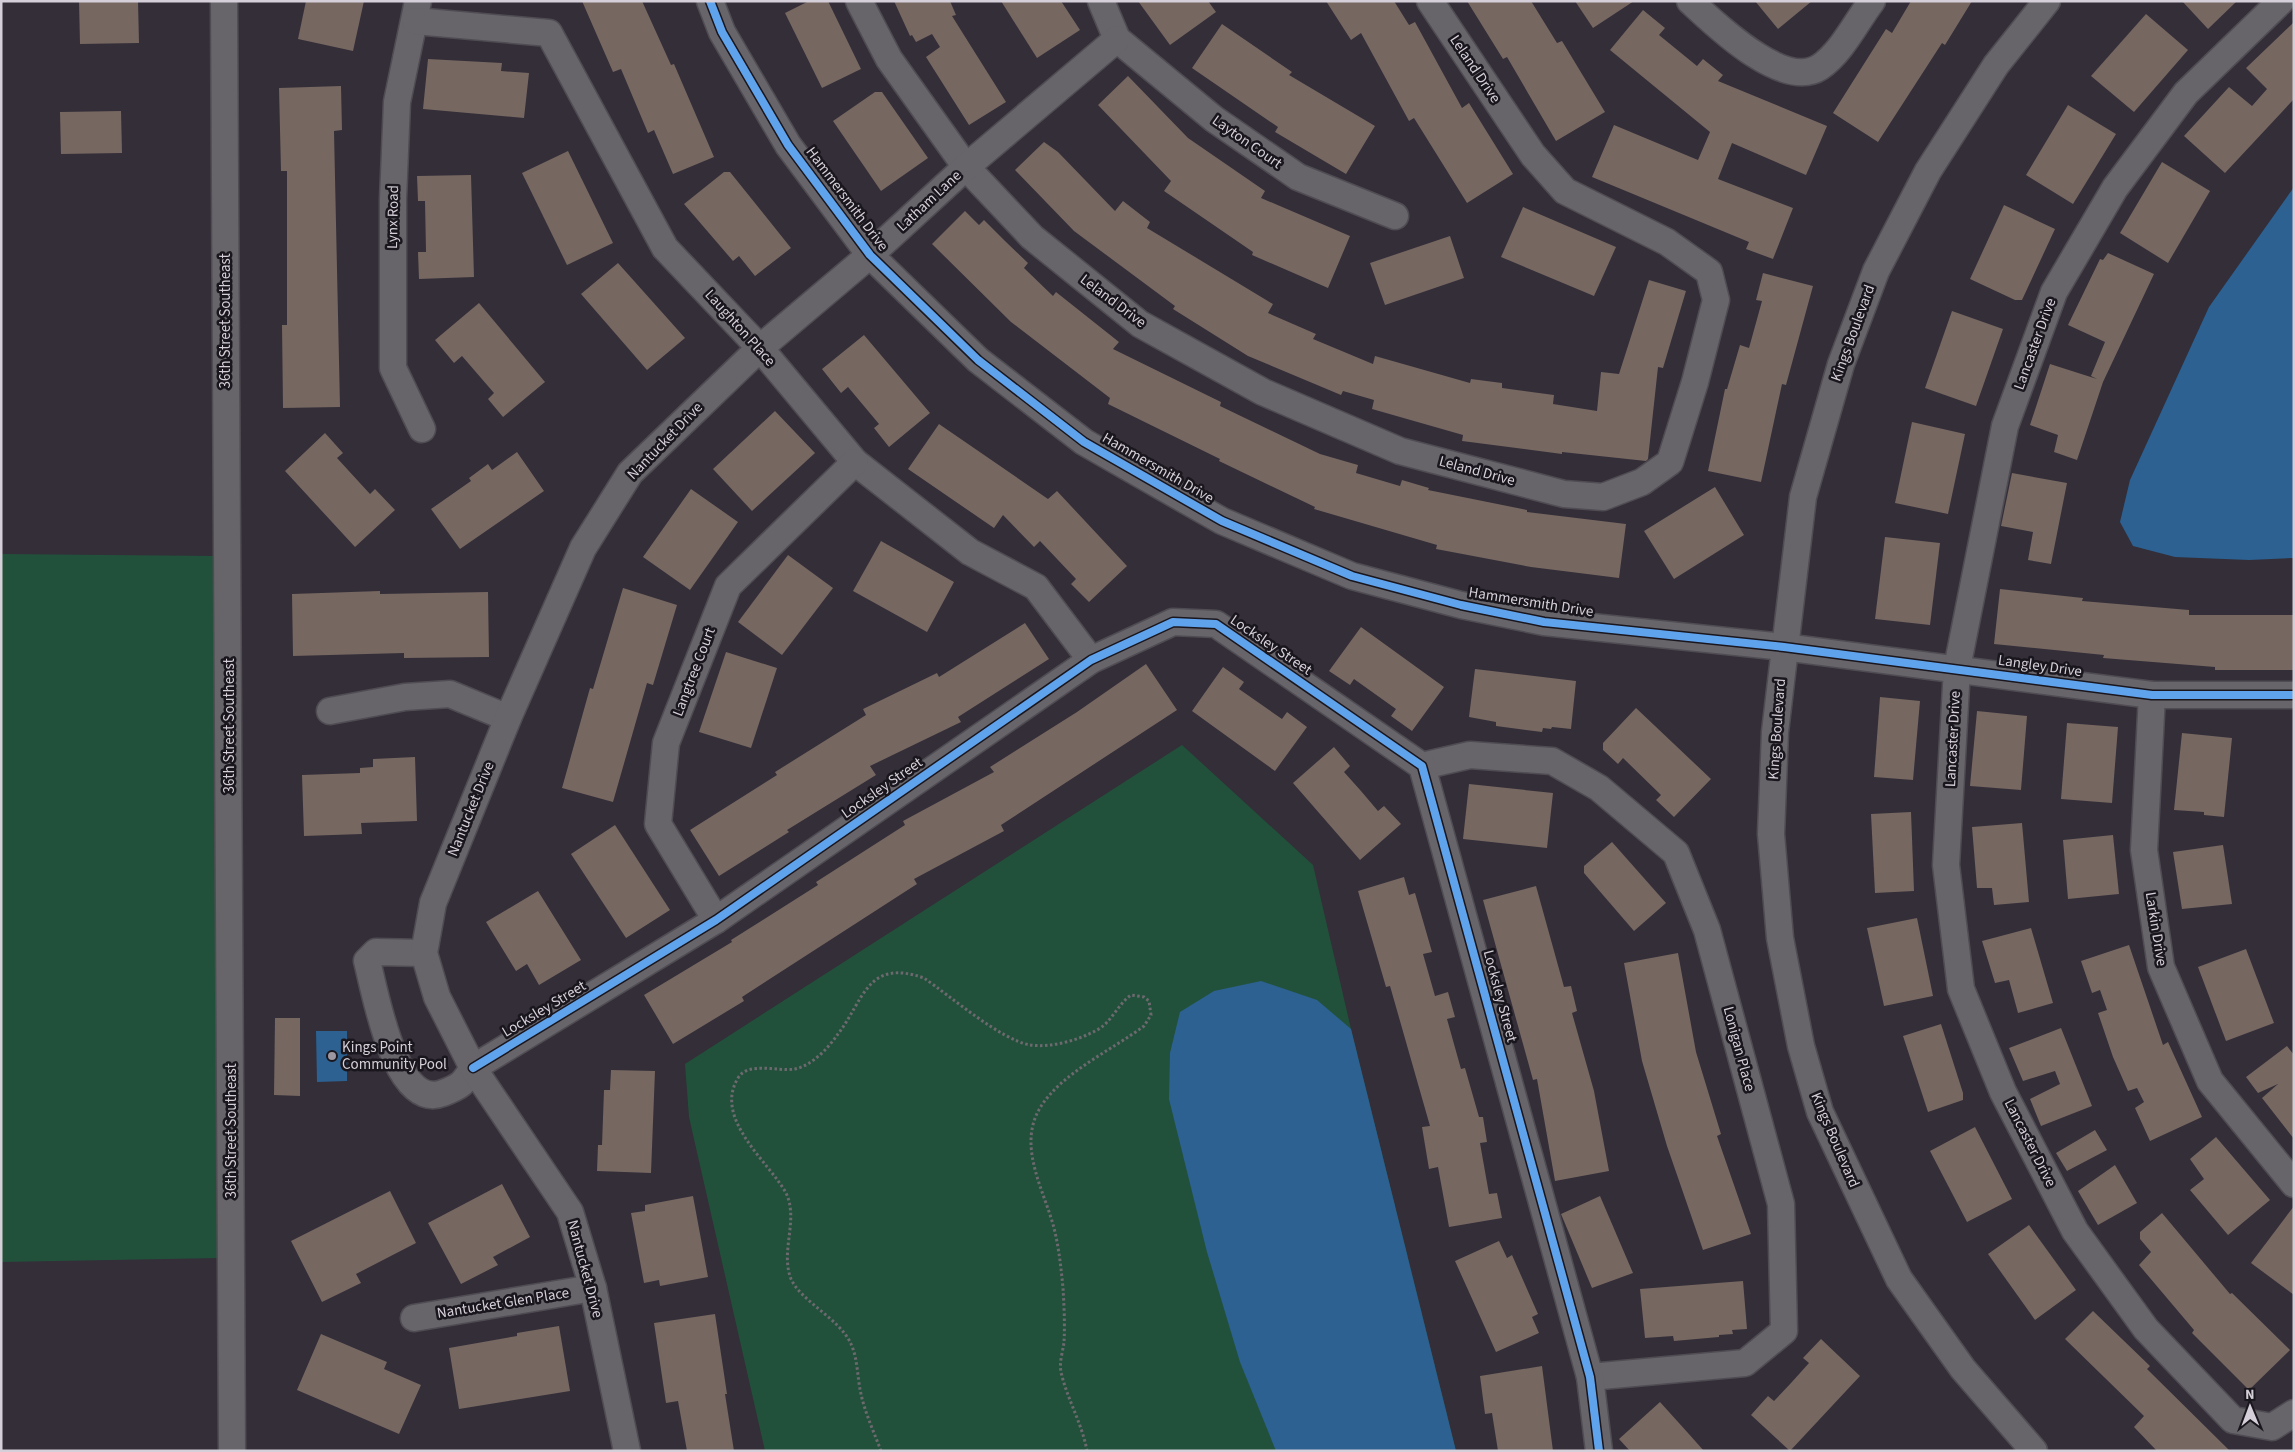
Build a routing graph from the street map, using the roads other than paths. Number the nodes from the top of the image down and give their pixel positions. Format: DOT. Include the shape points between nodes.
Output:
graph roads {
  1 [pos="224,1"];
  2 [pos="710,1"];
  3 [pos="859,1"];
  4 [pos="1101,1"];
  5 [pos="1430,1"];
  6 [pos="1690,1"];
  7 [pos="1872,1"];
  8 [pos="2047,1"];
  9 [pos="2281,1"];
  10 [pos="417,11"];
  11 [pos="1117,39"];
  12 [pos="966,167"];
  13 [pos="1395,216"];
  14 [pos="870,255"];
  15 [pos="760,348"];
  16 [pos="422,429"];
  17 [pos="855,462"];
  18 [pos="1784,647"];
  19 [pos="1091,660"];
  20 [pos="1957,668"];
  21 [pos="2152,695"];
  22 [pos="2294,695"];
  23 [pos="330,711"];
  24 [pos="508,718"];
  25 [pos="1422,766"];
  26 [pos="716,920"];
  27 [pos="424,953"];
  28 [pos="473,1068"];
  29 [pos="2294,1184"];
  30 [pos="593,1288"];
  31 [pos="414,1318"];
  32 [pos="1590,1377"];
  33 [pos="2294,1413"];
  34 [pos="232,1451"];
  35 [pos="627,1451"];
  36 [pos="1598,1451"];
  37 [pos="2034,1451"];
  1 -- 34 [label="street, 36th Street Southeast"];
  2 -- 14 [label="street, Hammersmith Drive" via="722,32 788,145"];
  3 -- 12 [label="street, Leland Drive" via="889,60"];
  4 -- 11 [label="street, Layton Court"];
  5 -- 12 [label="street, Leland Drive" via="1533,155 1565,191 1667,242 1709,272 1716,300 1670,462 1642,482 1603,497 1564,494 1400,452 1264,392 1140,324 1032,238"];
  6 -- 7 [label="street" via="1758,58 1804,72 1818,68 1830,58"];
  8 -- 18 [label="street, Kings Boulevard" via="1996,65 1928,171 1876,271 1841,364 1803,496"];
  9 -- 20 [label="street, Lancaster Drive" via="2186,92 2115,188 2054,292 2005,426"];
  10 -- 15 [label="street, Laughton Place" via="549,33 665,248"];
  10 -- 16 [label="street, Lynx Road" via="397,102 392,199 393,368"];
  11 -- 12 [label="street"];
  11 -- 13 [label="street, Layton Court" via="1214,119 1298,178"];
  12 -- 14 [label="street, Latham Lane"];
  14 -- 15 [label="street, Nantucket Drive"];
  14 -- 18 [label="street, Hammersmith Drive" via="978,360 1084,442 1222,521 1352,576 1461,605 1544,622"];
  15 -- 17 [label="street, Laughton Place"];
  15 -- 24 [label="street, Nantucket Drive" via="630,473 583,548"];
  17 -- 19 [label="street, Laughton Place" via="970,552 1036,587"];
  17 -- 26 [label="street, Langtree Court" via="728,586 666,743 658,824"];
  18 -- 20 [label="street, Langley Drive"];
  18 -- 37 [label="street, Kings Boulevard" via="1775,732 1771,834 1780,938 1801,1046 1820,1112 1899,1280 1962,1369"];
  19 -- 25 [label="street, Locksley Street" via="1173,622 1216,624"];
  19 -- 26 [label="street, Locksley Street"];
  20 -- 21 [label="street, Langley Drive"];
  20 -- 33 [label="street, Lancaster Drive" via="1946,865 1961,989 2004,1092 2075,1231 2146,1329 2233,1420 2272,1427"];
  21 -- 22 [label="street, Langley Drive"];
  21 -- 29 [label="street, Larkin Drive" via="2144,850 2161,967 2210,1081"];
  23 -- 24 [label="street" via="450,694"];
  24 -- 27 [label="street, Nantucket Drive" via="433,903"];
  25 -- 32 [label="street, Locksley Street"];
  25 -- 32 [label="street, Lonigan Place" via="1470,755 1552,761 1599,788 1676,853 1708,930 1781,1204 1784,1331 1745,1363"];
  26 -- 28 [label="street, Locksley Street"];
  27 -- 28 [label="street, Nantucket Drive" via="438,997"];
  27 -- 28 [label="street" via="376,952 367,961 395,1062 416,1091 435,1096 462,1086"];
  28 -- 30 [label="street, Nantucket Drive" via="570,1212"];
  30 -- 31 [label="street, Nantucket Glen Place"];
  30 -- 35 [label="street, Nantucket Drive"];
  32 -- 36 [label="street, Locksley Street"];
}
